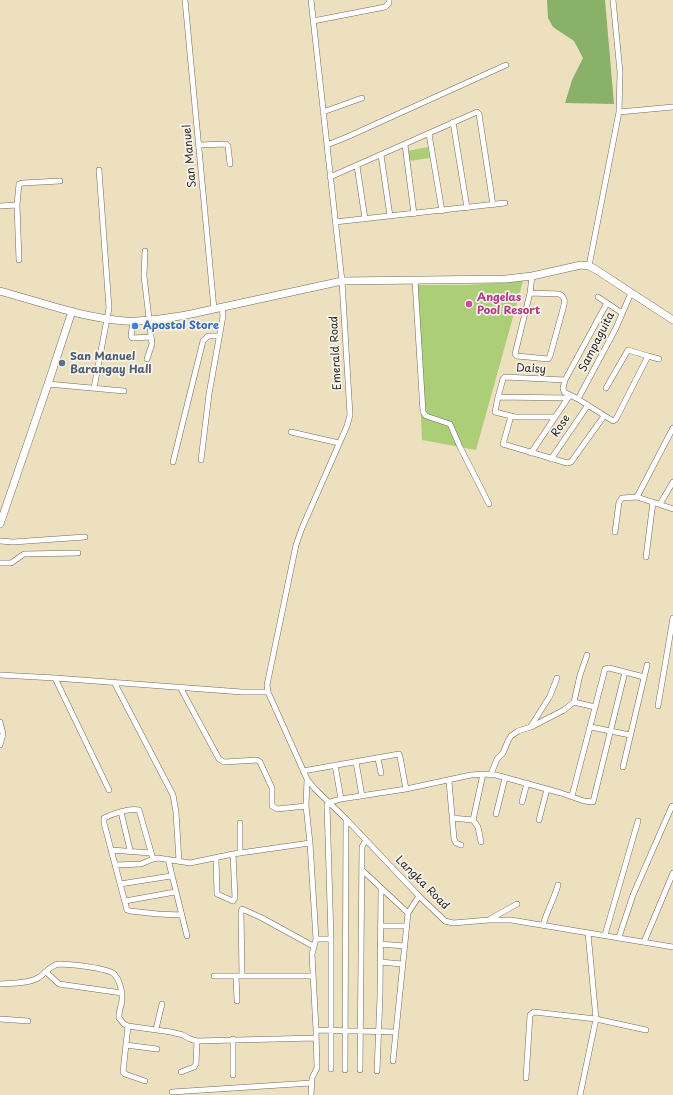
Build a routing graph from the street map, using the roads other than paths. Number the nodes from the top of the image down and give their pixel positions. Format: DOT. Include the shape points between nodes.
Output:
graph roads {
  1 [pos="185,0"];
  2 [pos="311,0"];
  3 [pos="389,0"];
  4 [pos="613,0"];
  5 [pos="313,21"];
  6 [pos="506,65"];
  7 [pos="362,98"];
  8 [pos="673,107"];
  9 [pos="323,112"];
  10 [pos="619,112"];
  11 [pos="453,122"];
  12 [pos="429,134"];
  13 [pos="405,144"];
  14 [pos="199,145"];
  15 [pos="327,145"];
  16 [pos="381,155"];
  17 [pos="230,164"];
  18 [pos="357,166"];
  19 [pos="99,170"];
  20 [pos="330,177"];
  21 [pos="60,181"];
  22 [pos="505,203"];
  23 [pos="17,205"];
  24 [pos="493,205"];
  25 [pos="0,206"];
  26 [pos="467,208"];
  27 [pos="442,211"];
  28 [pos="414,214"];
  29 [pos="390,216"];
  30 [pos="364,219"];
  31 [pos="335,222"];
  32 [pos="145,250"];
  33 [pos="19,260"];
  34 [pos="589,266"];
  35 [pos="532,276"];
  36 [pos="342,281"];
  37 [pos="415,281"];
  38 [pos="0,291"];
  39 [pos="530,293"];
  40 [pos="631,293"];
  41 [pos="598,297"];
  42 [pos="607,304"];
  43 [pos="222,308"];
  44 [pos="214,310"];
  45 [pos="72,311"];
  46 [pos="622,314"];
  47 [pos="108,318"];
  48 [pos="149,320"];
  49 [pos="673,320"];
  50 [pos="133,321"];
  51 [pos="219,336"];
  52 [pos="151,337"];
  53 [pos="648,356"];
  54 [pos="147,359"];
  55 [pos="658,359"];
  56 [pos="565,380"];
  57 [pos="48,384"];
  58 [pos="94,388"];
  59 [pos="606,388"];
  60 [pos="124,391"];
  61 [pos="498,396"];
  62 [pos="568,396"];
  63 [pos="578,399"];
  64 [pos="588,405"];
  65 [pos="510,416"];
  66 [pos="555,416"];
  67 [pos="604,416"];
  68 [pos="673,428"];
  69 [pos="291,432"];
  70 [pos="339,443"];
  71 [pos="531,453"];
  72 [pos="551,459"];
  73 [pos="200,460"];
  74 [pos="173,462"];
  75 [pos="673,482"];
  76 [pos="637,497"];
  77 [pos="653,502"];
  78 [pos="489,504"];
  79 [pos="660,504"];
  80 [pos="673,509"];
  81 [pos="0,524"];
  82 [pos="615,532"];
  83 [pos="86,537"];
  84 [pos="0,541"];
  85 [pos="78,553"];
  86 [pos="646,557"];
  87 [pos="0,563"];
  88 [pos="673,618"];
  89 [pos="672,632"];
  90 [pos="588,655"];
  91 [pos="647,665"];
  92 [pos="625,672"];
  93 [pos="0,675"];
  94 [pos="644,677"];
  95 [pos="55,678"];
  96 [pos="557,678"];
  97 [pos="114,682"];
  98 [pos="180,687"];
  99 [pos="268,692"];
  100 [pos="574,702"];
  101 [pos="658,706"];
  102 [pos="595,707"];
  103 [pos="0,722"];
  104 [pos="531,727"];
  105 [pos="591,727"];
  106 [pos="610,730"];
  107 [pos="1,734"];
  108 [pos="630,735"];
  109 [pos="0,745"];
  110 [pos="378,759"];
  111 [pos="356,762"];
  112 [pos="335,766"];
  113 [pos="623,767"];
  114 [pos="303,771"];
  115 [pos="381,773"];
  116 [pos="483,774"];
  117 [pos="491,774"];
  118 [pos="505,778"];
  119 [pos="307,779"];
  120 [pos="449,781"];
  121 [pos="527,784"];
  122 [pos="406,789"];
  123 [pos="547,789"];
  124 [pos="109,790"];
  125 [pos="362,796"];
  126 [pos="572,796"];
  127 [pos="341,799"];
  128 [pos="522,802"];
  129 [pos="328,803"];
  130 [pos="306,806"];
  131 [pos="672,806"];
  132 [pos="121,812"];
  133 [pos="496,814"];
  134 [pos="452,818"];
  135 [pos="346,819"];
  136 [pos="473,820"];
  137 [pos="539,820"];
  138 [pos="638,821"];
  139 [pos="240,823"];
  140 [pos="366,840"];
  141 [pos="481,842"];
  142 [pos="310,843"];
  143 [pos="461,845"];
  144 [pos="111,850"];
  145 [pos="130,850"];
  146 [pos="151,853"];
  147 [pos="240,853"];
  148 [pos="233,854"];
  149 [pos="216,858"];
  150 [pos="153,859"];
  151 [pos="168,859"];
  152 [pos="179,862"];
  153 [pos="115,865"];
  154 [pos="362,870"];
  155 [pos="673,873"];
  156 [pos="171,876"];
  157 [pos="120,884"];
  158 [pos="558,885"];
  159 [pos="380,888"];
  160 [pos="175,892"];
  161 [pos="419,896"];
  162 [pos="125,901"];
  163 [pos="517,904"];
  164 [pos="408,913"];
  165 [pos="181,915"];
  166 [pos="489,920"];
  167 [pos="544,925"];
  168 [pos="380,926"];
  169 [pos="406,926"];
  170 [pos="588,933"];
  171 [pos="605,935"];
  172 [pos="187,936"];
  173 [pos="619,937"];
  174 [pos="316,939"];
  175 [pos="331,939"];
  176 [pos="644,942"];
  177 [pos="380,944"];
  178 [pos="313,946"];
  179 [pos="404,946"];
  180 [pos="673,947"];
  181 [pos="380,962"];
  182 [pos="402,964"];
  183 [pos="46,972"];
  184 [pos="214,976"];
  185 [pos="239,976"];
  186 [pos="313,976"];
  187 [pos="0,984"];
  188 [pos="122,993"];
  189 [pos="237,1001"];
  190 [pos="162,1004"];
  191 [pos="596,1019"];
  192 [pos="0,1020"];
  193 [pos="28,1020"];
  194 [pos="128,1026"];
  195 [pos="156,1029"];
  196 [pos="316,1030"];
  197 [pos="646,1030"];
  198 [pos="331,1031"];
  199 [pos="345,1031"];
  200 [pos="361,1031"];
  201 [pos="378,1031"];
  202 [pos="396,1032"];
  203 [pos="316,1038"];
  204 [pos="233,1039"];
  205 [pos="196,1041"];
  206 [pos="126,1045"];
  207 [pos="157,1049"];
  208 [pos="392,1061"];
  209 [pos="331,1069"];
  210 [pos="345,1070"];
  211 [pos="360,1070"];
  212 [pos="377,1071"];
  213 [pos="181,1072"];
  214 [pos="233,1075"];
  215 [pos="526,1078"];
  216 [pos="145,1080"];
  217 [pos="311,1084"];
  218 [pos="172,1092"];
  219 [pos="311,1095"];
  220 [pos="580,1095"];
  1 -- 14 [label="street, San Manuel"];
  2 -- 5 [label="street, Emerald Road"];
  3 -- 5 [label="street" via="385,7"];
  4 -- 10 [label="street" via="620,72"];
  5 -- 9 [label="street, Emerald Road"];
  6 -- 15 [label="street"];
  7 -- 9 [label="street"];
  8 -- 10 [label="street"];
  9 -- 15 [label="street, Emerald Road"];
  10 -- 34 [label="street"];
  11 -- 12 [label="street"];
  11 -- 24 [label="street" via="478,113"];
  11 -- 26 [label="street"];
  12 -- 13 [label="street"];
  12 -- 27 [label="street"];
  13 -- 16 [label="street"];
  13 -- 28 [label="street"];
  14 -- 17 [label="street" via="226,144"];
  14 -- 44 [label="street, San Manuel"];
  15 -- 20 [label="street, Emerald Road"];
  16 -- 18 [label="street"];
  16 -- 29 [label="street"];
  18 -- 20 [label="street"];
  18 -- 30 [label="street"];
  19 -- 47 [label="street"];
  20 -- 31 [label="street, Emerald Road"];
  21 -- 23 [label="street" via="19,184"];
  22 -- 24 [label="street"];
  23 -- 25 [label="street"];
  23 -- 33 [label="street"];
  24 -- 26 [label="street"];
  26 -- 27 [label="street"];
  27 -- 28 [label="street"];
  28 -- 29 [label="street"];
  29 -- 30 [label="street"];
  30 -- 31 [label="street"];
  31 -- 36 [label="street, Emerald Road"];
  32 -- 48 [label="street" via="144,276"];
  34 -- 35 [label="street" via="569,267"];
  34 -- 40 [label="street"];
  35 -- 37 [label="street" via="492,280"];
  35 -- 39 [label="street"];
  36 -- 37 [label="street"];
  36 -- 43 [label="street"];
  36 -- 70 [label="street, Emerald Road" via="350,415"];
  37 -- 78 [label="street" via="423,412 426,416 450,424"];
  38 -- 45 [label="street"];
  39 -- 39 [label="street" via="515,354 548,359 564,299 559,294"];
  40 -- 46 [label="street, Sampaguita"];
  40 -- 49 [label="street"];
  41 -- 42 [label="street"];
  42 -- 46 [label="street"];
  42 -- 56 [label="street"];
  43 -- 44 [label="street"];
  43 -- 51 [label="street"];
  44 -- 48 [label="street"];
  45 -- 47 [label="street"];
  45 -- 57 [label="street"];
  46 -- 63 [label="street, Sampaguita"];
  47 -- 50 [label="street"];
  47 -- 58 [label="street"];
  48 -- 50 [label="street"];
  48 -- 52 [label="street"];
  50 -- 52 [label="street" via="132,338"];
  51 -- 73 [label="street"];
  51 -- 74 [label="street" via="208,336 203,341"];
  52 -- 54 [label="street" via="152,347"];
  53 -- 55 [label="street"];
  53 -- 59 [label="street" via="628,350"];
  53 -- 67 [label="street" via="616,419 613,421"];
  56 -- 61 [label="street, Daisy" via="504,378"];
  56 -- 62 [label="street" via="563,392"];
  57 -- 58 [label="street"];
  57 -- 81 [label="street"];
  58 -- 60 [label="street"];
  61 -- 62 [label="street"];
  61 -- 65 [label="street, Daisy" via="495,411"];
  62 -- 63 [label="street"];
  62 -- 66 [label="street"];
  63 -- 64 [label="street"];
  64 -- 67 [label="street"];
  64 -- 72 [label="street, Rose"];
  65 -- 66 [label="street"];
  65 -- 71 [label="street" via="503,444"];
  66 -- 71 [label="street"];
  67 -- 72 [label="street" via="571,462"];
  68 -- 76 [label="street"];
  69 -- 70 [label="street"];
  70 -- 99 [label="street, Emerald Road" via="296,545 267,685"];
  71 -- 72 [label="street"];
  75 -- 79 [label="street"];
  76 -- 77 [label="street"];
  76 -- 82 [label="street" via="620,499"];
  77 -- 79 [label="street"];
  77 -- 86 [label="street"];
  79 -- 80 [label="street"];
  83 -- 84 [label="street"];
  85 -- 87 [label="street" via="24,554 11,563"];
  88 -- 89 [label="street"];
  89 -- 101 [label="street"];
  90 -- 100 [label="street"];
  91 -- 94 [label="street"];
  92 -- 94 [label="street"];
  92 -- 102 [label="street" via="606,668"];
  92 -- 106 [label="street"];
  93 -- 95 [label="street"];
  94 -- 108 [label="street"];
  95 -- 97 [label="street"];
  95 -- 124 [label="street"];
  96 -- 104 [label="street" via="550,696"];
  97 -- 98 [label="street"];
  97 -- 152 [label="street" via="173,795"];
  98 -- 99 [label="street"];
  98 -- 130 [label="street" via="219,759 224,762 257,760 272,788 272,806 277,809"];
  99 -- 114 [label="street, Langka Road"];
  100 -- 102 [label="street"];
  100 -- 104 [label="street"];
  102 -- 105 [label="street"];
  103 -- 107 [label="street"];
  104 -- 117 [label="street" via="518,731 509,738"];
  105 -- 106 [label="street"];
  105 -- 126 [label="street"];
  106 -- 108 [label="street"];
  106 -- 126 [label="street" via="594,801 584,801"];
  107 -- 109 [label="street"];
  108 -- 113 [label="street"];
  110 -- 111 [label="street"];
  110 -- 115 [label="street"];
  110 -- 122 [label="street" via="400,755"];
  111 -- 112 [label="street"];
  111 -- 125 [label="street"];
  112 -- 114 [label="street"];
  112 -- 127 [label="street"];
  114 -- 119 [label="street, Langka Road"];
  116 -- 117 [label="street"];
  116 -- 120 [label="street"];
  116 -- 136 [label="street"];
  117 -- 118 [label="street"];
  118 -- 121 [label="street"];
  118 -- 133 [label="street"];
  119 -- 129 [label="street, Langka Road"];
  119 -- 130 [label="street"];
  120 -- 122 [label="street"];
  120 -- 134 [label="street"];
  121 -- 123 [label="street"];
  121 -- 128 [label="street"];
  122 -- 125 [label="street"];
  123 -- 126 [label="street"];
  123 -- 137 [label="street"];
  125 -- 127 [label="street"];
  127 -- 129 [label="street"];
  129 -- 135 [label="street, Langka Road"];
  129 -- 175 [label="street" via="326,808"];
  130 -- 142 [label="street"];
  131 -- 173 [label="street" via="633,895"];
  132 -- 144 [label="street" via="104,820"];
  132 -- 145 [label="street"];
  132 -- 146 [label="street" via="139,810"];
  134 -- 136 [label="street"];
  134 -- 143 [label="street" via="455,841"];
  135 -- 140 [label="street, Langka Road"];
  135 -- 199 [label="street"];
  136 -- 141 [label="street" via="478,827"];
  138 -- 171 [label="street"];
  139 -- 147 [label="street"];
  140 -- 154 [label="street" via="362,847"];
  140 -- 161 [label="street, Langka Road"];
  142 -- 147 [label="street"];
  142 -- 174 [label="street"];
  144 -- 145 [label="street"];
  144 -- 153 [label="street"];
  145 -- 146 [label="street"];
  146 -- 150 [label="street"];
  147 -- 148 [label="street"];
  148 -- 149 [label="street"];
  148 -- 149 [label="street" via="236,898 233,901 218,894"];
  149 -- 152 [label="street"];
  150 -- 151 [label="street"];
  150 -- 153 [label="street" via="141,864"];
  151 -- 152 [label="street"];
  151 -- 156 [label="street"];
  153 -- 157 [label="street"];
  154 -- 159 [label="street"];
  154 -- 200 [label="street"];
  155 -- 176 [label="street"];
  156 -- 157 [label="street"];
  156 -- 160 [label="street"];
  157 -- 162 [label="street"];
  158 -- 167 [label="street" via="546,912"];
  159 -- 164 [label="street"];
  159 -- 168 [label="street"];
  160 -- 162 [label="street"];
  160 -- 165 [label="street"];
  161 -- 164 [label="street"];
  161 -- 166 [label="street, Langka Road" via="449,922"];
  162 -- 165 [label="street" via="130,911"];
  163 -- 166 [label="street"];
  164 -- 169 [label="street"];
  165 -- 172 [label="street"];
  166 -- 167 [label="street, Langka Road"];
  167 -- 170 [label="street, Langka Road"];
  168 -- 169 [label="street"];
  168 -- 177 [label="street"];
  169 -- 179 [label="street"];
  170 -- 171 [label="street, Langka Road"];
  170 -- 191 [label="street"];
  171 -- 173 [label="street, Langka Road"];
  173 -- 176 [label="street, Langka Road"];
  174 -- 175 [label="street"];
  174 -- 178 [label="street"];
  175 -- 198 [label="street"];
  176 -- 180 [label="street, Langka Road"];
  177 -- 179 [label="street"];
  177 -- 181 [label="street"];
  178 -- 185 [label="street" via="242,909"];
  178 -- 186 [label="street"];
  179 -- 182 [label="street"];
  181 -- 182 [label="street"];
  181 -- 201 [label="street"];
  182 -- 202 [label="street"];
  183 -- 187 [label="street" via="31,980"];
  183 -- 188 [label="street" via="59,984"];
  183 -- 188 [label="street" via="59,964 109,971 117,978"];
  184 -- 185 [label="street"];
  185 -- 186 [label="street"];
  185 -- 189 [label="street"];
  186 -- 196 [label="street"];
  188 -- 194 [label="street" via="119,1018"];
  190 -- 195 [label="street"];
  191 -- 197 [label="street"];
  191 -- 215 [label="street" via="532,1013"];
  191 -- 220 [label="street"];
  192 -- 193 [label="street"];
  194 -- 195 [label="street"];
  194 -- 206 [label="street"];
  195 -- 205 [label="street" via="183,1035"];
  196 -- 198 [label="street"];
  196 -- 203 [label="street"];
  198 -- 199 [label="street"];
  198 -- 209 [label="street"];
  199 -- 200 [label="street"];
  199 -- 210 [label="street"];
  200 -- 201 [label="street"];
  200 -- 211 [label="street"];
  201 -- 202 [label="street"];
  201 -- 212 [label="street"];
  202 -- 208 [label="street"];
  203 -- 204 [label="street"];
  203 -- 217 [label="street" via="317,1068"];
  204 -- 205 [label="street"];
  204 -- 214 [label="street"];
  205 -- 213 [label="street" via="196,1064"];
  206 -- 207 [label="street"];
  206 -- 216 [label="street" via="123,1073"];
  217 -- 218 [label="street"];
  217 -- 219 [label="street"];
}
